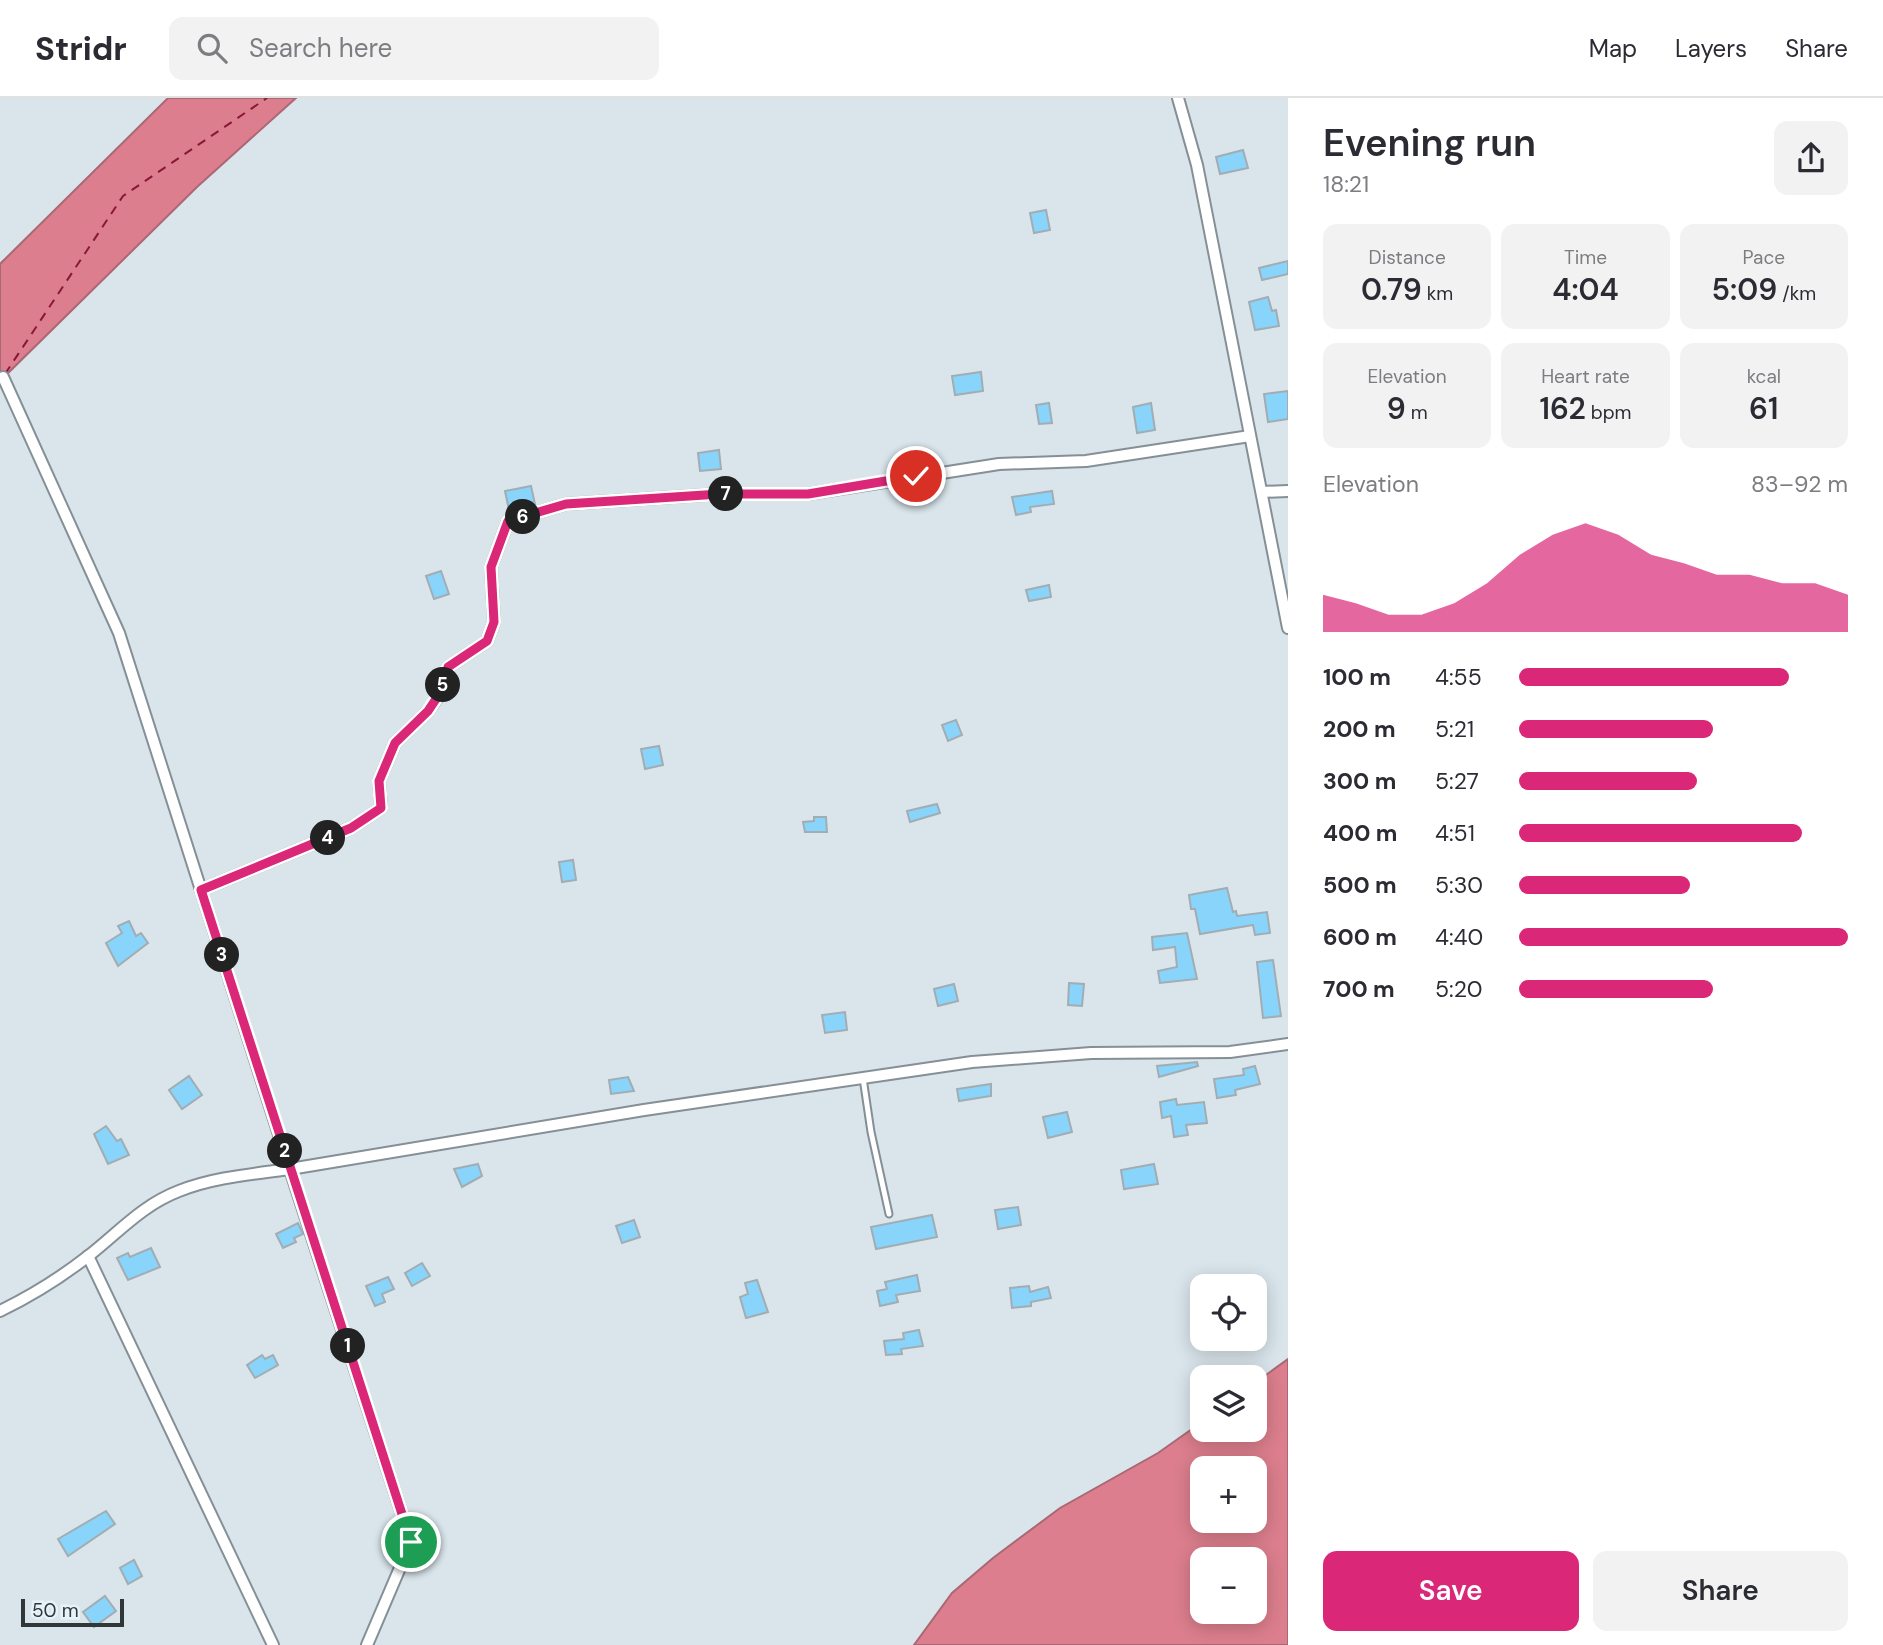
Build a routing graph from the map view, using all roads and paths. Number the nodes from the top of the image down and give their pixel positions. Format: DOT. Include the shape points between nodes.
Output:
graph roads {
  1 [pos="1178,98"];
  2 [pos="3,377"];
  3 [pos="1250,436"];
  4 [pos="1288,491"];
  5 [pos="1262,492"];
  6 [pos="1288,628"];
  7 [pos="201,890"];
  8 [pos="1288,1044"];
  9 [pos="863,1078"];
  10 [pos="290,1169"];
  11 [pos="890,1214"];
  12 [pos="88,1256"];
  13 [pos="0,1311"];
  14 [pos="273,1645"];
  15 [pos="367,1645"];
  1 -- 3 [label="street" via="1197,166"];
  2 -- 7 [label="street" via="119,633"];
  3 -- 5 [label="street"];
  3 -- 7 [label="street" via="1086,461 999,464 808,494 720,494 566,504 508,521 491,567 494,622 487,641 448,667 428,711 395,743 379,781 381,808 351,828"];
  4 -- 5 [label="street"];
  5 -- 6 [label="street"];
  7 -- 10 [label="street"];
  8 -- 9 [label="street" via="1230,1052 1091,1053 972,1062"];
  9 -- 10 [label="street"];
  9 -- 11 [label="lane"];
  10 -- 12 [label="street" via="179,1191 133,1216"];
  10 -- 15 [label="street" via="411,1542"];
  12 -- 13 [label="street"];
  12 -- 14 [label="street"];
}
